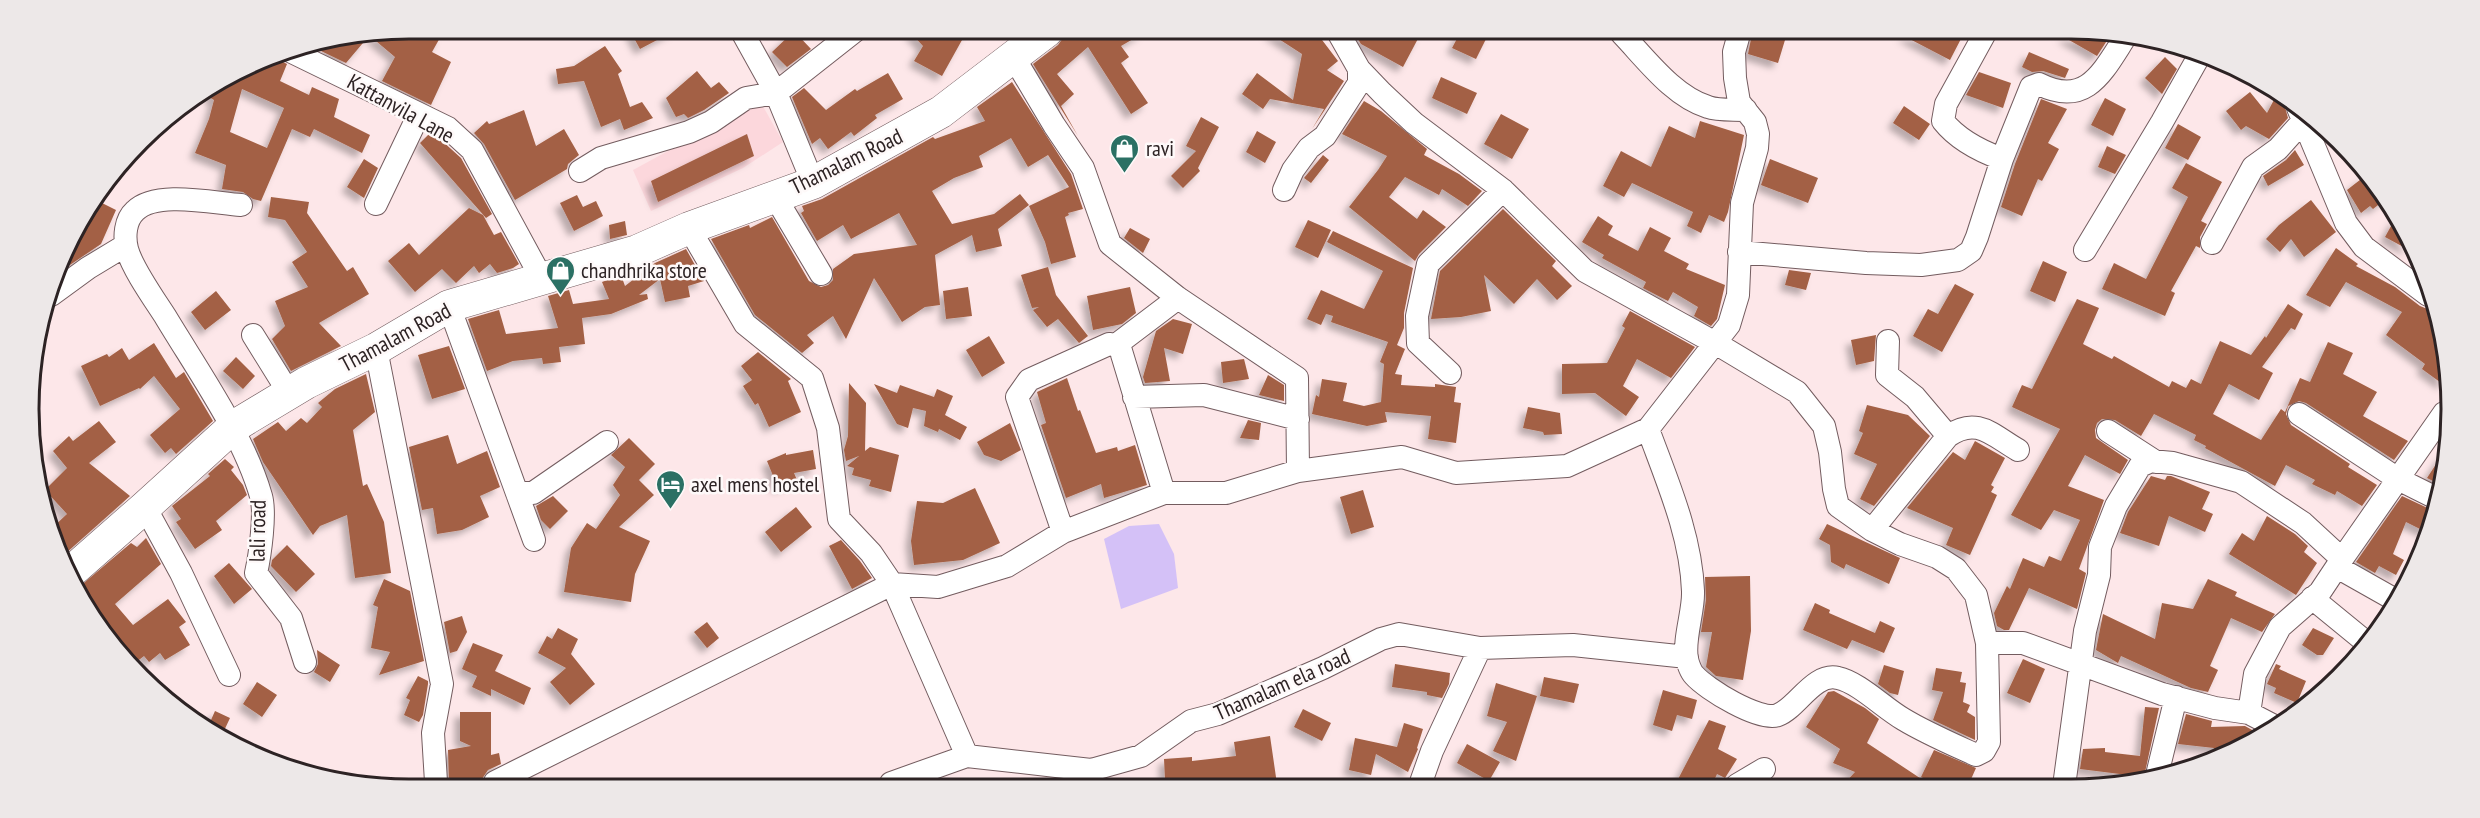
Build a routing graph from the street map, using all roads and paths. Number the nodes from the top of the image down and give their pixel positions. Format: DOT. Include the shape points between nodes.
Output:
graph roads {
  1 [pos="746,39"];
  2 [pos="845,39"];
  3 [pos="1036,39"];
  4 [pos="1342,39"];
  5 [pos="1627,39"];
  6 [pos="1738,39"];
  7 [pos="1982,39"];
  8 [pos="2122,42"];
  9 [pos="300,56"];
  10 [pos="1013,56"];
  11 [pos="2196,61"];
  12 [pos="1359,69"];
  13 [pos="776,93"];
  14 [pos="1746,110"];
  15 [pos="419,114"];
  16 [pos="2299,117"];
  17 [pos="2304,122"];
  18 [pos="2002,159"];
  19 [pos="580,171"];
  20 [pos="813,183"];
  21 [pos="1284,190"];
  22 [pos="1503,190"];
  23 [pos="774,195"];
  24 [pos="375,204"];
  25 [pos="241,205"];
  26 [pos="689,228"];
  27 [pos="2212,243"];
  28 [pos="126,245"];
  29 [pos="2085,250"];
  30 [pos="1739,252"];
  31 [pos="821,274"];
  32 [pos="542,279"];
  33 [pos="59,289"];
  34 [pos="2421,290"];
  35 [pos="1178,298"];
  36 [pos="449,306"];
  37 [pos="253,334"];
  38 [pos="1888,341"];
  39 [pos="1717,344"];
  40 [pos="1116,345"];
  41 [pos="376,349"];
  42 [pos="1450,373"];
  43 [pos="289,393"];
  44 [pos="1134,397"];
  45 [pos="2299,414"];
  46 [pos="2441,418"];
  47 [pos="1298,419"];
  48 [pos="233,427"];
  49 [pos="1648,429"];
  50 [pos="2108,431"];
  51 [pos="1948,436"];
  52 [pos="606,442"];
  53 [pos="2018,450"];
  54 [pos="2156,462"];
  55 [pos="1298,471"];
  56 [pos="2398,479"];
  57 [pos="1164,493"];
  58 [pos="517,494"];
  59 [pos="2430,495"];
  60 [pos="146,507"];
  61 [pos="1872,530"];
  62 [pos="1063,532"];
  63 [pos="534,540"];
  64 [pos="2339,563"];
  65 [pos="75,569"];
  66 [pos="892,584"];
  67 [pos="2390,596"];
  68 [pos="2312,598"];
  69 [pos="2361,638"];
  70 [pos="1987,643"];
  71 [pos="1480,648"];
  72 [pos="1687,657"];
  73 [pos="305,662"];
  74 [pos="2082,664"];
  75 [pos="229,675"];
  76 [pos="2176,698"];
  77 [pos="2249,713"];
  78 [pos="2267,723"];
  79 [pos="967,756"];
  80 [pos="2159,768"];
  81 [pos="1764,769"];
  82 [pos="1055,776"];
  83 [pos="436,779"];
  84 [pos="503,779"];
  85 [pos="902,779"];
  86 [pos="1422,779"];
  87 [pos="1747,779"];
  88 [pos="2065,779"];
  1 -- 13 [label="street"];
  2 -- 13 [label="street"];
  3 -- 10 [label="street, Thamalam Road"];
  4 -- 12 [label="street"];
  5 -- 14 [label="street" via="1686,96 1709,108"];
  6 -- 14 [label="street" via="1735,78 1740,102"];
  7 -- 18 [label="street" via="1946,104 1943,121 1960,139"];
  8 -- 18 [label="street" via="2101,75 2087,87 2074,93 2054,91 2039,84 2031,87"];
  9 -- 15 [label="street, Kattanvila Lane"];
  10 -- 20 [label="street, Thamalam Road" via="941,112"];
  10 -- 35 [label="street" via="1083,168 1110,244"];
  11 -- 29 [label="street"];
  12 -- 21 [label="street" via="1359,83 1325,136 1309,148 1293,170"];
  12 -- 22 [label="street" via="1414,123"];
  13 -- 19 [label="street" via="746,98 689,132 601,158"];
  13 -- 20 [label="street"];
  14 -- 30 [label="street" via="1758,134 1742,203"];
  15 -- 24 [label="street"];
  15 -- 32 [label="street, Kattanvila Lane" via="448,128 472,150"];
  16 -- 27 [label="street" via="2278,148 2253,167"];
  17 -- 34 [label="street" via="2346,224 2364,248"];
  18 -- 30 [label="street" via="1977,237 1971,250 1958,260 1921,265 1866,263"];
  20 -- 23 [label="street, Thamalam Road"];
  22 -- 39 [label="street" via="1585,271"];
  22 -- 42 [label="street" via="1428,264 1416,316 1418,343"];
  23 -- 26 [label="street, Thamalam Road"];
  23 -- 31 [label="street"];
  25 -- 28 [label="street" via="152,201 134,211 125,229"];
  26 -- 32 [label="street, Thamalam Road" via="637,251"];
  26 -- 66 [label="street" via="746,324 812,378 828,428 839,519 871,553"];
  28 -- 33 [label="street"];
  28 -- 48 [label="street, lali road" via="146,286"];
  30 -- 39 [label="street" via="1738,295 1729,325"];
  32 -- 36 [label="street, Thamalam Road"];
  35 -- 40 [label="street"];
  35 -- 47 [label="street" via="1297,378"];
  36 -- 41 [label="street, Thamalam Road"];
  36 -- 58 [label="street"];
  37 -- 43 [label="street"];
  38 -- 51 [label="street" via="1887,375 1915,397"];
  39 -- 49 [label="street"];
  39 -- 61 [label="street" via="1797,392 1824,426 1838,506"];
  40 -- 44 [label="street"];
  40 -- 62 [label="street" via="1109,344 1029,380 1017,397"];
  41 -- 43 [label="street, Thamalam Road"];
  41 -- 83 [label="street" via="442,684 433,733"];
  43 -- 48 [label="street, Thamalam Road"];
  44 -- 47 [label="street" via="1204,395"];
  44 -- 57 [label="street"];
  45 -- 56 [label="street"];
  46 -- 56 [label="street"];
  47 -- 55 [label="street"];
  48 -- 60 [label="street, Thamalam Road"];
  48 -- 73 [label="street, lali road" via="262,498 256,573 291,618"];
  49 -- 55 [label="street" via="1567,466 1456,473 1402,457"];
  49 -- 72 [label="street" via="1685,534 1694,591"];
  50 -- 54 [label="street"];
  51 -- 53 [label="street" via="1960,428 1979,427"];
  51 -- 61 [label="street"];
  52 -- 58 [label="street" via="533,493"];
  54 -- 64 [label="street" via="2241,482 2303,523"];
  54 -- 74 [label="street" via="2140,466 2130,480 2100,547"];
  55 -- 57 [label="street" via="1226,493"];
  56 -- 59 [label="street"];
  56 -- 64 [label="street"];
  57 -- 62 [label="street"];
  58 -- 63 [label="street"];
  60 -- 65 [label="street, Thamalam Road"];
  60 -- 75 [label="street"];
  61 -- 70 [label="street" via="1956,569 1976,595"];
  62 -- 66 [label="street" via="1007,566 938,587"];
  64 -- 67 [label="street"];
  64 -- 68 [label="street"];
  66 -- 79 [label="street"];
  66 -- 84 [label="street"];
  68 -- 69 [label="street"];
  68 -- 77 [label="street" via="2280,627 2267,649 2255,674"];
  70 -- 72 [label="street" via="1989,741 1984,751 1976,755 1905,720 1851,682 1835,677 1812,686 1778,715 1762,716 1712,690 1693,674"];
  70 -- 74 [label="street" via="2023,643"];
  71 -- 72 [label="street, Thamalam ela road" via="1573,645"];
  71 -- 82 [label="street, Thamalam ela road" via="1399,634 1381,639 1218,714 1191,721 1141,756"];
  71 -- 86 [label="street"];
  74 -- 76 [label="street"];
  74 -- 88 [label="street"];
  76 -- 77 [label="street"];
  76 -- 80 [label="street"];
  77 -- 78 [label="street"];
  79 -- 82 [label="street, Thamalam ela road"];
  79 -- 85 [label="street, Thamalam ela road"];
  81 -- 87 [label="street"];
}
